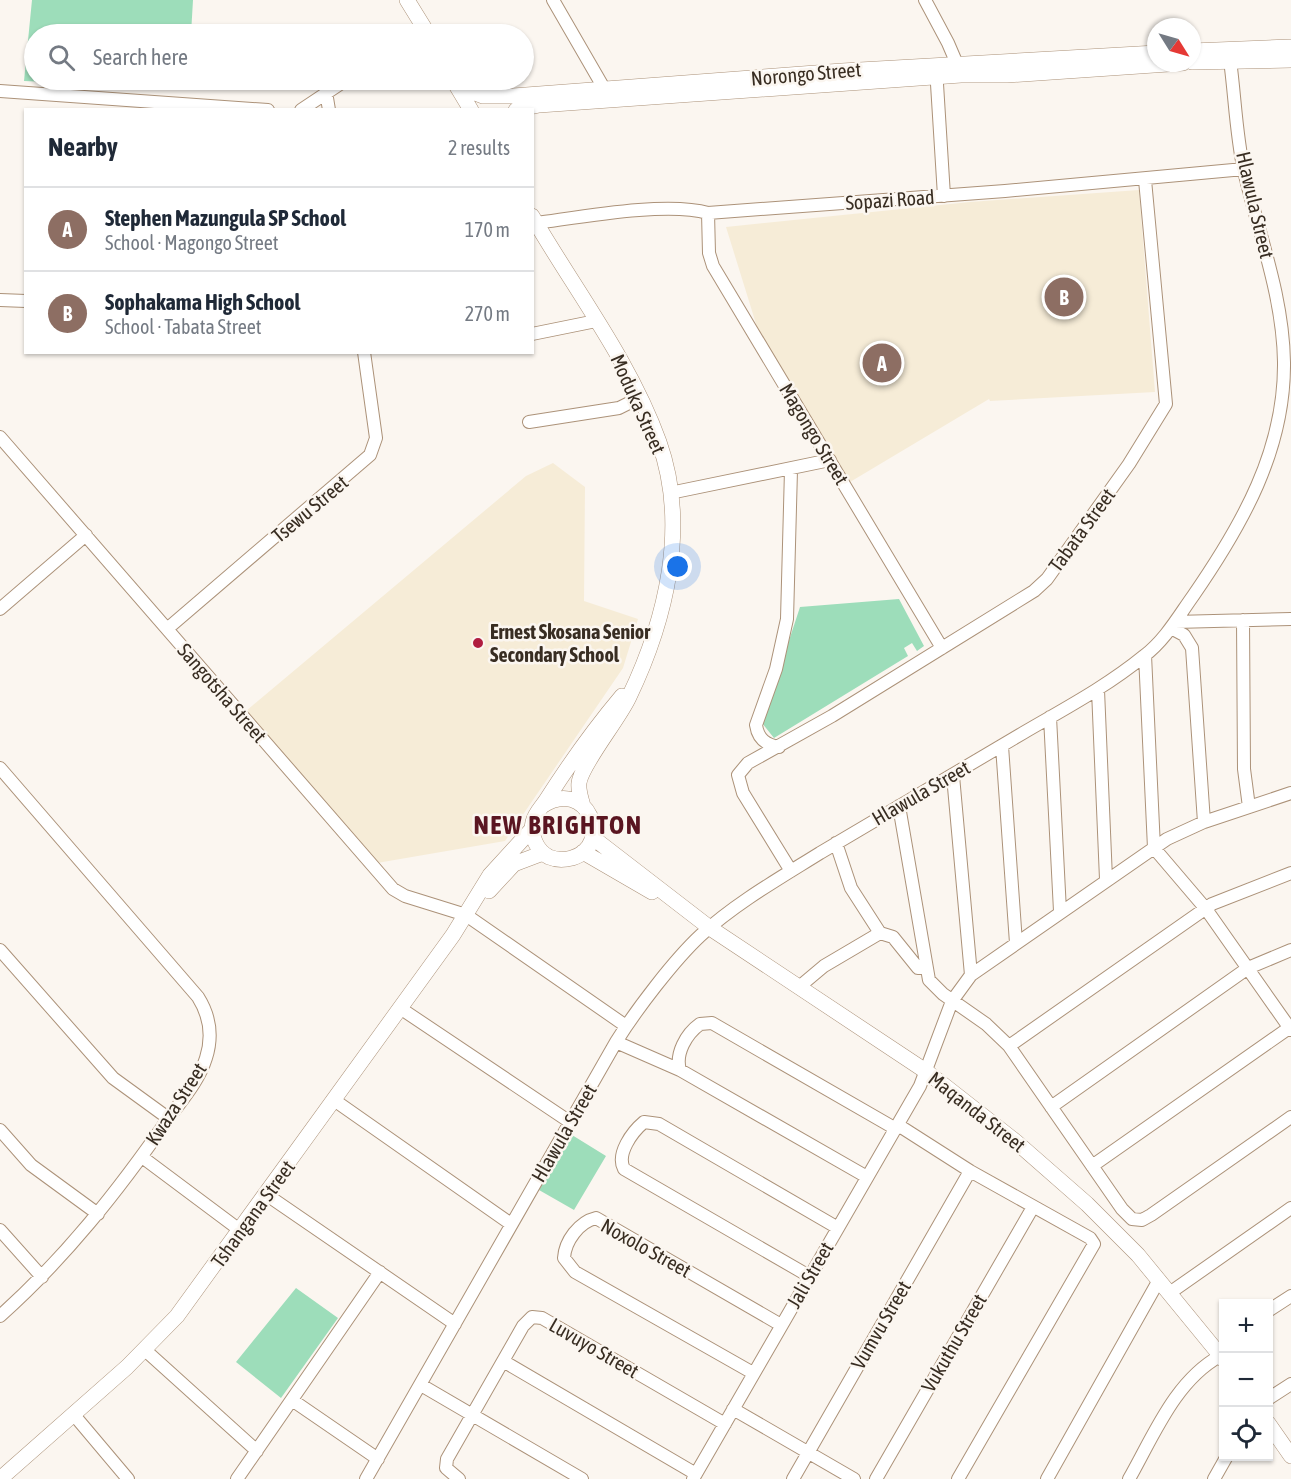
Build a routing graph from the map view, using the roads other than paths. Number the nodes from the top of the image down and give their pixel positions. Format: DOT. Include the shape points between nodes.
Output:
graph roads {
  1 [pos="406,0"];
  2 [pos="553,0"];
  3 [pos="924,0"];
  4 [pos="419,24"];
  5 [pos="1291,47"];
  6 [pos="1147,54"];
  7 [pos="1201,55"];
  8 [pos="1201,57"];
  9 [pos="1230,60"];
  10 [pos="1291,60"];
  11 [pos="1147,65"];
  12 [pos="959,71"];
  13 [pos="936,72"];
  14 [pos="329,90"];
  15 [pos="459,90"];
  16 [pos="474,90"];
  17 [pos="605,90"];
  18 [pos="0,91"];
  19 [pos="326,92"];
  20 [pos="240,108"];
  21 [pos="304,108"];
  22 [pos="329,108"];
  23 [pos="470,108"];
  24 [pos="518,108"];
  25 [pos="1244,169"];
  26 [pos="1145,180"];
  27 [pos="944,196"];
  28 [pos="708,213"];
  29 [pos="534,219"];
  30 [pos="0,300"];
  31 [pos="24,301"];
  32 [pos="596,321"];
  33 [pos="534,334"];
  34 [pos="364,354"];
  35 [pos="639,398"];
  36 [pos="529,422"];
  37 [pos="0,437"];
  38 [pos="830,460"];
  39 [pos="791,470"];
  40 [pos="670,493"];
  41 [pos="86,535"];
  42 [pos="0,609"];
  43 [pos="1291,619"];
  44 [pos="1243,620"];
  45 [pos="1173,625"];
  46 [pos="168,629"];
  47 [pos="942,648"];
  48 [pos="1146,655"];
  49 [pos="636,680"];
  50 [pos="1098,690"];
  51 [pos="1050,717"];
  52 [pos="1002,746"];
  53 [pos="780,747"];
  54 [pos="0,769"];
  55 [pos="953,776"];
  56 [pos="1291,793"];
  57 [pos="542,806"];
  58 [pos="583,806"];
  59 [pos="899,806"];
  60 [pos="1249,807"];
  61 [pos="1204,822"];
  62 [pos="532,830"];
  63 [pos="592,837"];
  64 [pos="836,843"];
  65 [pos="1154,848"];
  66 [pos="583,852"];
  67 [pos="543,853"];
  68 [pos="791,871"];
  69 [pos="1291,873"];
  70 [pos="1106,879"];
  71 [pos="1206,909"];
  72 [pos="1060,911"];
  73 [pos="689,912"];
  74 [pos="466,915"];
  75 [pos="710,928"];
  76 [pos="880,933"];
  77 [pos="1016,943"];
  78 [pos="0,950"];
  79 [pos="1291,950"];
  80 [pos="924,967"];
  81 [pos="1248,968"];
  82 [pos="971,975"];
  83 [pos="799,987"];
  84 [pos="952,1001"];
  85 [pos="400,1008"];
  86 [pos="626,1026"];
  87 [pos="1290,1029"];
  88 [pos="616,1042"];
  89 [pos="1009,1046"];
  90 [pos="680,1070"];
  91 [pos="927,1072"];
  92 [pos="334,1100"];
  93 [pos="1051,1107"];
  94 [pos="1291,1117"];
  95 [pos="168,1118"];
  96 [pos="570,1122"];
  97 [pos="897,1127"];
  98 [pos="0,1130"];
  99 [pos="142,1157"];
  100 [pos="1092,1166"];
  101 [pos="969,1171"];
  102 [pos="867,1177"];
  103 [pos="267,1195"];
  104 [pos="1033,1207"];
  105 [pos="1291,1208"];
  106 [pos="98,1214"];
  107 [pos="511,1224"];
  108 [pos="838,1228"];
  109 [pos="0,1230"];
  110 [pos="241,1231"];
  111 [pos="381,1272"];
  112 [pos="809,1276"];
  113 [pos="42,1277"];
  114 [pos="1159,1280"];
  115 [pos="1171,1292"];
  116 [pos="1291,1296"];
  117 [pos="1273,1308"];
  118 [pos="0,1316"];
  119 [pos="456,1324"];
  120 [pos="781,1325"];
  121 [pos="145,1350"];
  122 [pos="1219,1350"];
  123 [pos="1220,1353"];
  124 [pos="503,1361"];
  125 [pos="753,1373"];
  126 [pos="1291,1383"];
  127 [pos="421,1385"];
  128 [pos="1273,1396"];
  129 [pos="292,1400"];
  130 [pos="733,1409"];
  131 [pos="74,1415"];
  132 [pos="472,1415"];
  133 [pos="725,1424"];
  134 [pos="1273,1429"];
  135 [pos="257,1451"];
  136 [pos="808,1453"];
  137 [pos="1291,1456"];
  138 [pos="378,1460"];
  139 [pos="1224,1461"];
  140 [pos="694,1476"];
  141 [pos="0,1479"];
  142 [pos="128,1479"];
  143 [pos="238,1479"];
  144 [pos="366,1479"];
  145 [pos="459,1479"];
  146 [pos="582,1479"];
  147 [pos="793,1479"];
  148 [pos="854,1479"];
  149 [pos="876,1479"];
  150 [pos="958,1479"];
  151 [pos="1047,1479"];
  152 [pos="1129,1479"];
  153 [pos="1214,1479"];
  1 -- 4 [label="street"];
  2 -- 17 [label="street"];
  3 -- 12 [label="street"];
  5 -- 7 [label="street"];
  6 -- 12 [label="street, Norongo Street"];
  8 -- 9 [label="street"];
  9 -- 10 [label="street"];
  9 -- 25 [label="street, Hlawula Street"];
  11 -- 12 [label="street, Norongo Street" via="1007,75"];
  12 -- 13 [label="street, Norongo Street"];
  13 -- 17 [label="street, Norongo Street" via="842,71"];
  13 -- 24 [label="street, Norongo Street"];
  13 -- 27 [label="street"];
  14 -- 19 [label="street"];
  15 -- 23 [label="street"];
  16 -- 17 [label="street, Norongo Street" via="490,96"];
  18 -- 20 [label="street"];
  19 -- 21 [label="street"];
  19 -- 22 [label="street"];
  25 -- 26 [label="street, Sopazi Road"];
  25 -- 45 [label="street, Hlawula Street" via="1280,310 1282,403 1260,484 1226,549"];
  26 -- 27 [label="street, Sopazi Road"];
  26 -- 47 [label="street, Tabata Street" via="1167,404 1047,579"];
  27 -- 28 [label="street, Sopazi Road"];
  28 -- 29 [label="street, Sopazi Road" via="687,209"];
  28 -- 38 [label="street, Magongo Street" via="713,266"];
  29 -- 32 [label="street, Moduka Street"];
  30 -- 31 [label="street"];
  32 -- 33 [label="street"];
  32 -- 35 [label="street, Moduka Street"];
  34 -- 46 [label="street, Tsewu Street" via="376,438 370,455"];
  35 -- 36 [label="street" via="619,408"];
  35 -- 40 [label="street, Moduka Street" via="659,443"];
  37 -- 41 [label="street, Sangotsha Street"];
  38 -- 39 [label="street"];
  38 -- 47 [label="street, Magongo Street"];
  39 -- 40 [label="street"];
  39 -- 53 [label="street" via="788,602 780,653 756,725 763,741"];
  40 -- 49 [label="street, Moduka Street" via="672,532 667,585 655,636"];
  41 -- 42 [label="street"];
  41 -- 46 [label="street, Sangotsha Street"];
  43 -- 44 [label="street"];
  44 -- 45 [label="street"];
  44 -- 60 [label="street" via="1244,769"];
  45 -- 48 [label="street, Hlawula Street"];
  45 -- 61 [label="street" via="1192,648"];
  46 -- 74 [label="street, Sangotsha Street" via="383,880 405,896"];
  47 -- 53 [label="street, Tabata Street"];
  48 -- 50 [label="street, Hlawula Street"];
  48 -- 65 [label="street"];
  49 -- 57 [label="street, Moduka Street"];
  49 -- 58 [label="street, Moduka Street" via="618,719 579,781"];
  50 -- 51 [label="street, Hlawula Street"];
  50 -- 70 [label="street"];
  51 -- 52 [label="street, Hlawula Street"];
  51 -- 72 [label="street"];
  52 -- 55 [label="street, Hlawula Street"];
  52 -- 77 [label="street"];
  53 -- 68 [label="street, Tabata Street" via="748,763 738,775 743,793"];
  54 -- 95 [label="street, Kwaza Street" via="204,1006 210,1036 206,1058 199,1076"];
  55 -- 59 [label="street, Hlawula Street"];
  55 -- 82 [label="street"];
  56 -- 60 [label="street, Jali Street"];
  57 -- 58 [label="street" via="567,798"];
  57 -- 62 [label="street"];
  58 -- 63 [label="street" via="592,820"];
  59 -- 64 [label="street, Hlawula Street"];
  59 -- 80 [label="street"];
  60 -- 61 [label="street, Jali Street"];
  61 -- 65 [label="street, Jali Street"];
  62 -- 67 [label="street"];
  62 -- 74 [label="street, Tshangana Street" via="490,875"];
  63 -- 66 [label="street"];
  63 -- 73 [label="street, Maqanda Street"];
  64 -- 68 [label="street, Hlawula Street"];
  64 -- 76 [label="street" via="851,888"];
  65 -- 70 [label="street, Jali Street"];
  65 -- 71 [label="street"];
  66 -- 67 [label="street" via="567,860"];
  66 -- 73 [label="street, Maqanda Street"];
  67 -- 74 [label="street, Tshangana Street" via="514,864"];
  68 -- 75 [label="street, Hlawula Street"];
  69 -- 71 [label="street"];
  70 -- 72 [label="street, Jali Street"];
  71 -- 81 [label="street"];
  71 -- 89 [label="street"];
  72 -- 77 [label="street, Jali Street"];
  73 -- 75 [label="street, Maqanda Street"];
  74 -- 85 [label="street, Tshangana Street"];
  74 -- 86 [label="street, Sangotsha Street"];
  75 -- 83 [label="street, Maqanda Street"];
  75 -- 86 [label="street, Hlawula Street" via="700,935"];
  76 -- 80 [label="street" via="893,937 918,968"];
  76 -- 83 [label="street" via="824,966"];
  77 -- 82 [label="street, Jali Street"];
  78 -- 95 [label="street" via="113,1078"];
  79 -- 81 [label="street"];
  80 -- 84 [label="street" via="932,985"];
  81 -- 87 [label="street"];
  81 -- 93 [label="street"];
  82 -- 84 [label="street, Jali Street"];
  83 -- 91 [label="street, Maqanda Street"];
  84 -- 89 [label="street" via="986,1024"];
  84 -- 91 [label="street, Jali Street"];
  85 -- 92 [label="street, Tshangana Street"];
  85 -- 96 [label="street"];
  86 -- 88 [label="street, Hlawula Street"];
  87 -- 100 [label="street"];
  88 -- 90 [label="street"];
  88 -- 96 [label="street, Hlawula Street"];
  89 -- 93 [label="street"];
  90 -- 97 [label="street" via="678,1059 690,1035 700,1024 712,1023"];
  90 -- 102 [label="street"];
  91 -- 97 [label="street, Jali Street"];
  91 -- 114 [label="street, Maqanda Street" via="1068,1186"];
  92 -- 103 [label="street, Tshangana Street"];
  92 -- 107 [label="street"];
  93 -- 100 [label="street"];
  94 -- 100 [label="street" via="1142,1220 1128,1216"];
  95 -- 99 [label="street, Kwaza Street"];
  96 -- 107 [label="street, Hlawula Street"];
  97 -- 101 [label="street"];
  97 -- 102 [label="street, Jali Street"];
  98 -- 106 [label="street" via="31,1165"];
  99 -- 106 [label="street, Kwaza Street"];
  99 -- 110 [label="street"];
  101 -- 104 [label="street"];
  101 -- 136 [label="street, Vumvu Street"];
  102 -- 108 [label="street, Jali Street"];
  103 -- 110 [label="street, Tshangana Street"];
  103 -- 111 [label="street"];
  104 -- 149 [label="street, Vukuthu Street"];
  104 -- 150 [label="street" via="1090,1238 1094,1248"];
  105 -- 115 [label="street"];
  106 -- 113 [label="street, Kwaza Street"];
  107 -- 119 [label="street, Hlawula Street"];
  108 -- 112 [label="street, Jali Street"];
  108 -- 112 [label="street" via="659,1124 644,1122 634,1133 622,1155 624,1169"];
  109 -- 113 [label="street"];
  110 -- 121 [label="street, Tshangana Street" via="177,1316"];
  111 -- 119 [label="street"];
  111 -- 129 [label="street"];
  112 -- 120 [label="street, Jali Street"];
  113 -- 118 [label="street, Kwaza Street"];
  114 -- 115 [label="street, Maqanda Street"];
  114 -- 151 [label="street"];
  115 -- 122 [label="street, Maqanda Street"];
  116 -- 117 [label="street"];
  119 -- 127 [label="street, Hlawula Street"];
  120 -- 125 [label="street, Jali Street"];
  120 -- 125 [label="street, Noxolo Street" via="596,1218 583,1223 570,1240 564,1258 575,1272"];
  121 -- 131 [label="street, Tshangana Street"];
  121 -- 135 [label="street"];
  123 -- 152 [label="street" via="1184,1385"];
  124 -- 132 [label="street, Luvuyo Street"];
  124 -- 133 [label="street, Luvuyo Street" via="526,1321 542,1318"];
  124 -- 140 [label="street"];
  125 -- 130 [label="street, Jali Street"];
  126 -- 128 [label="street"];
  127 -- 132 [label="street"];
  127 -- 138 [label="street, Hlawula Street"];
  129 -- 135 [label="street"];
  129 -- 138 [label="street"];
  130 -- 133 [label="street, Jali Street"];
  130 -- 136 [label="street"];
  131 -- 141 [label="street, Tshangana Street"];
  131 -- 142 [label="street"];
  132 -- 145 [label="street, Luvuyo Street" via="446,1463 449,1472"];
  132 -- 146 [label="street"];
  133 -- 140 [label="street, Jali Street"];
  134 -- 137 [label="street"];
  135 -- 143 [label="street"];
  136 -- 147 [label="street, Vumvu Street"];
  136 -- 148 [label="street"];
  138 -- 144 [label="street, Hlawula Street"];
  139 -- 153 [label="street"];
}
